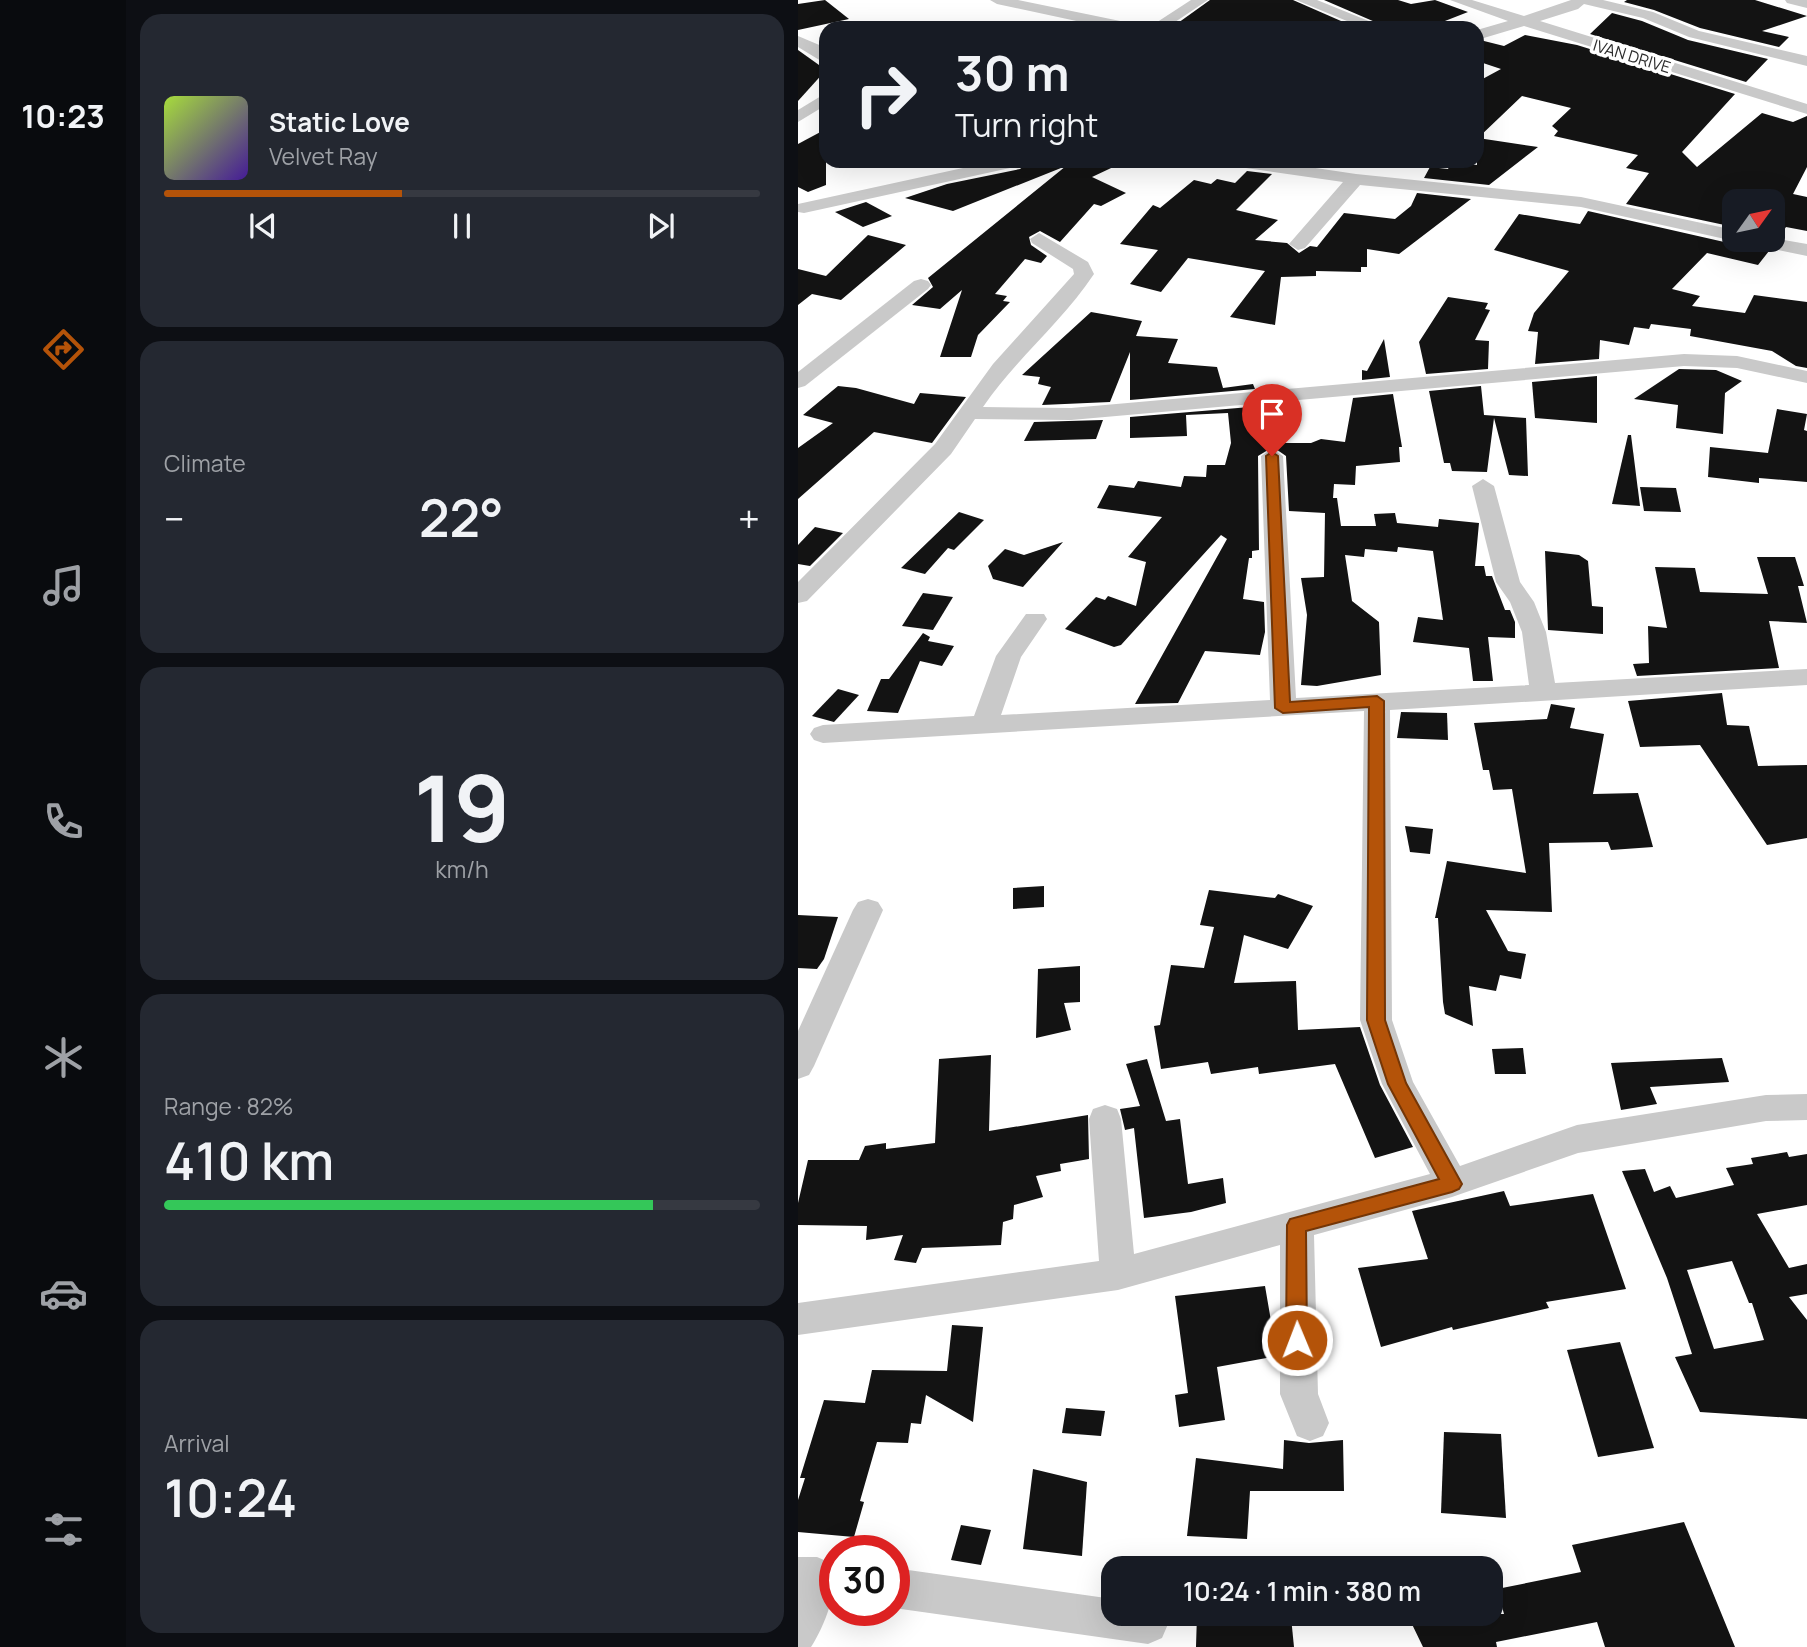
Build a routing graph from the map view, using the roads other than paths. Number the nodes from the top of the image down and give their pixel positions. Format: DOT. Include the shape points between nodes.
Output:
graph roads {
  1 [pos="996,0"];
  2 [pos="1201,0"];
  3 [pos="1303,0"];
  4 [pos="1457,0"];
  5 [pos="1582,0"];
  6 [pos="1792,0"];
  7 [pos="1807,4"];
  8 [pos="1518,20"];
  9 [pos="1096,21"];
  10 [pos="1167,21"];
  11 [pos="1359,21"];
  12 [pos="1484,33"];
  13 [pos="798,41"];
  14 [pos="819,50"];
  15 [pos="1807,61"];
  16 [pos="819,103"];
  17 [pos="1807,109"];
  18 [pos="798,117"];
  19 [pos="917,168"];
  20 [pos="985,168"];
  21 [pos="1280,168"];
  22 [pos="1356,179"];
  23 [pos="800,206"];
  24 [pos="1722,232"];
  25 [pos="1039,239"];
  26 [pos="1298,244"];
  27 [pos="1785,246"];
  28 [pos="1807,250"];
  29 [pos="921,285"];
  30 [pos="1807,377"];
  31 [pos="798,382"];
  32 [pos="969,412"];
  33 [pos="1272,456"];
  34 [pos="1483,486"];
  35 [pos="798,596"];
  36 [pos="1035,619"];
  37 [pos="1807,677"];
  38 [pos="1543,691"];
  39 [pos="1377,701"];
  40 [pos="1283,708"];
  41 [pos="984,724"];
  42 [pos="823,734"];
  43 [pos="868,910"];
  44 [pos="798,1066"];
  45 [pos="1807,1107"];
  46 [pos="1105,1119"];
  47 [pos="1452,1184"];
  48 [pos="1297,1225"];
  49 [pos="1118,1274"];
  50 [pos="798,1319"];
  51 [pos="1310,1423"];
  52 [pos="817,1578"];
  53 [pos="910,1590"];
  54 [pos="1101,1617"];
  55 [pos="798,1632"];
  1 -- 9 [label="street"];
  2 -- 10 [label="street"];
  3 -- 11 [label="street"];
  4 -- 8 [label="street, IVAN DRIVE"];
  5 -- 8 [label="street"];
  5 -- 15 [label="street" via="1648,15 1694,34"];
  6 -- 7 [label="street"];
  8 -- 12 [label="street"];
  8 -- 17 [label="street, IVAN DRIVE"];
  13 -- 14 [label="street"];
  16 -- 18 [label="street"];
  19 -- 23 [label="street"];
  20 -- 23 [label="street"];
  21 -- 22 [label="street"];
  22 -- 24 [label="street" via="1581,202"];
  22 -- 26 [label="street"];
  25 -- 32 [label="street" via="1081,266 1084,274 1000,368"];
  27 -- 28 [label="street"];
  29 -- 31 [label="street"];
  30 -- 32 [label="street" via="1737,362 1684,360 1071,414"];
  32 -- 35 [label="street" via="943,449"];
  33 -- 40 [label="street"];
  34 -- 38 [label="street" via="1508,582 1534,632"];
  36 -- 41 [label="street" via="1009,656"];
  37 -- 38 [label="street"];
  38 -- 39 [label="street"];
  39 -- 40 [label="street"];
  39 -- 47 [label="street" via="1376,1020 1398,1084"];
  40 -- 41 [label="street"];
  41 -- 42 [label="street"];
  43 -- 44 [label="street"];
  45 -- 47 [label="street" via="1766,1108 1577,1139"];
  46 -- 49 [label="street"];
  47 -- 48 [label="street"];
  48 -- 49 [label="street"];
  48 -- 51 [label="street" via="1299,1394"];
  49 -- 50 [label="street"];
  52 -- 55 [label="street"];
  53 -- 54 [label="street"];
}
